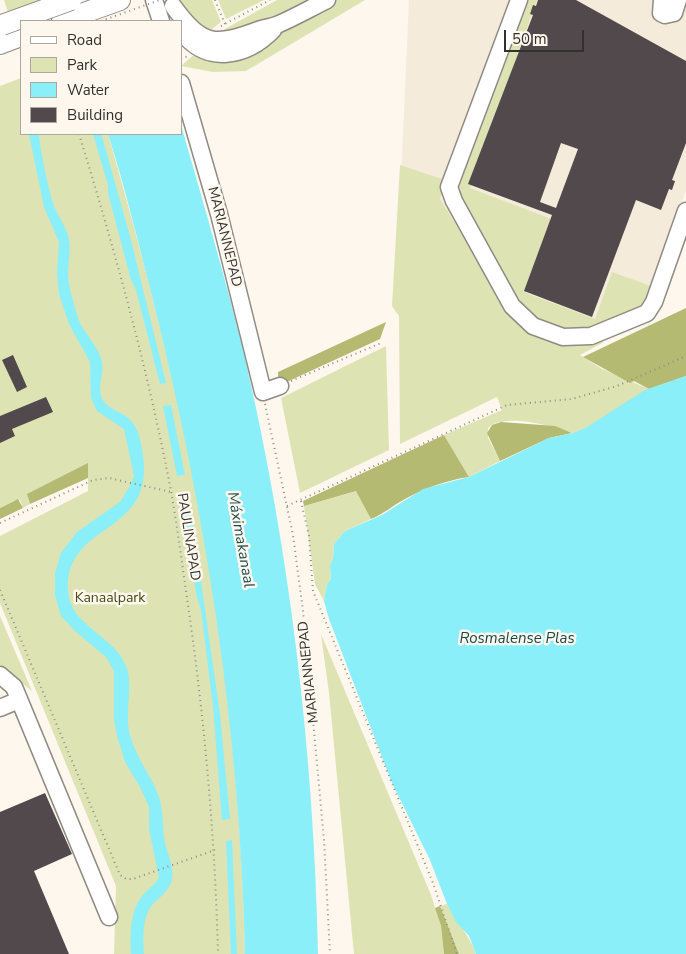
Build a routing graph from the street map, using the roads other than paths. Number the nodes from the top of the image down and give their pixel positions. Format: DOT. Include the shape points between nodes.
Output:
graph roads {
  1 [pos="71,0"];
  2 [pos="120,0"];
  3 [pos="154,0"];
  4 [pos="327,0"];
  5 [pos="519,0"];
  6 [pos="662,0"];
  7 [pos="678,0"];
  8 [pos="170,7"];
  9 [pos="33,20"];
  10 [pos="65,20"];
  11 [pos="161,20"];
  12 [pos="278,25"];
  13 [pos="20,27"];
  14 [pos="182,32"];
  15 [pos="6,34"];
  16 [pos="182,86"];
  17 [pos="686,211"];
  18 [pos="280,386"];
  19 [pos="0,675"];
  20 [pos="19,700"];
  21 [pos="0,708"];
  22 [pos="109,917"];
  1 -- 9 [label="main road, bridge"];
  2 -- 10 [label="main road"];
  3 -- 11 [label="street"];
  4 -- 12 [label="street"];
  5 -- 17 [label="street" via="449,187 512,306 533,326 570,338 591,336 647,314"];
  6 -- 7 [label="street" via="661,13 665,16 674,13"];
  8 -- 12 [label="street" via="196,32 211,39 232,40"];
  12 -- 14 [label="street" via="251,48 228,55 206,52"];
  13 -- 15 [label="main road, bridge"];
  16 -- 18 [label="street, MARIANNEPAD" via="219,214 263,392"];
  19 -- 20 [label="street" via="14,687"];
  20 -- 21 [label="street"];
  20 -- 22 [label="street"];
}
